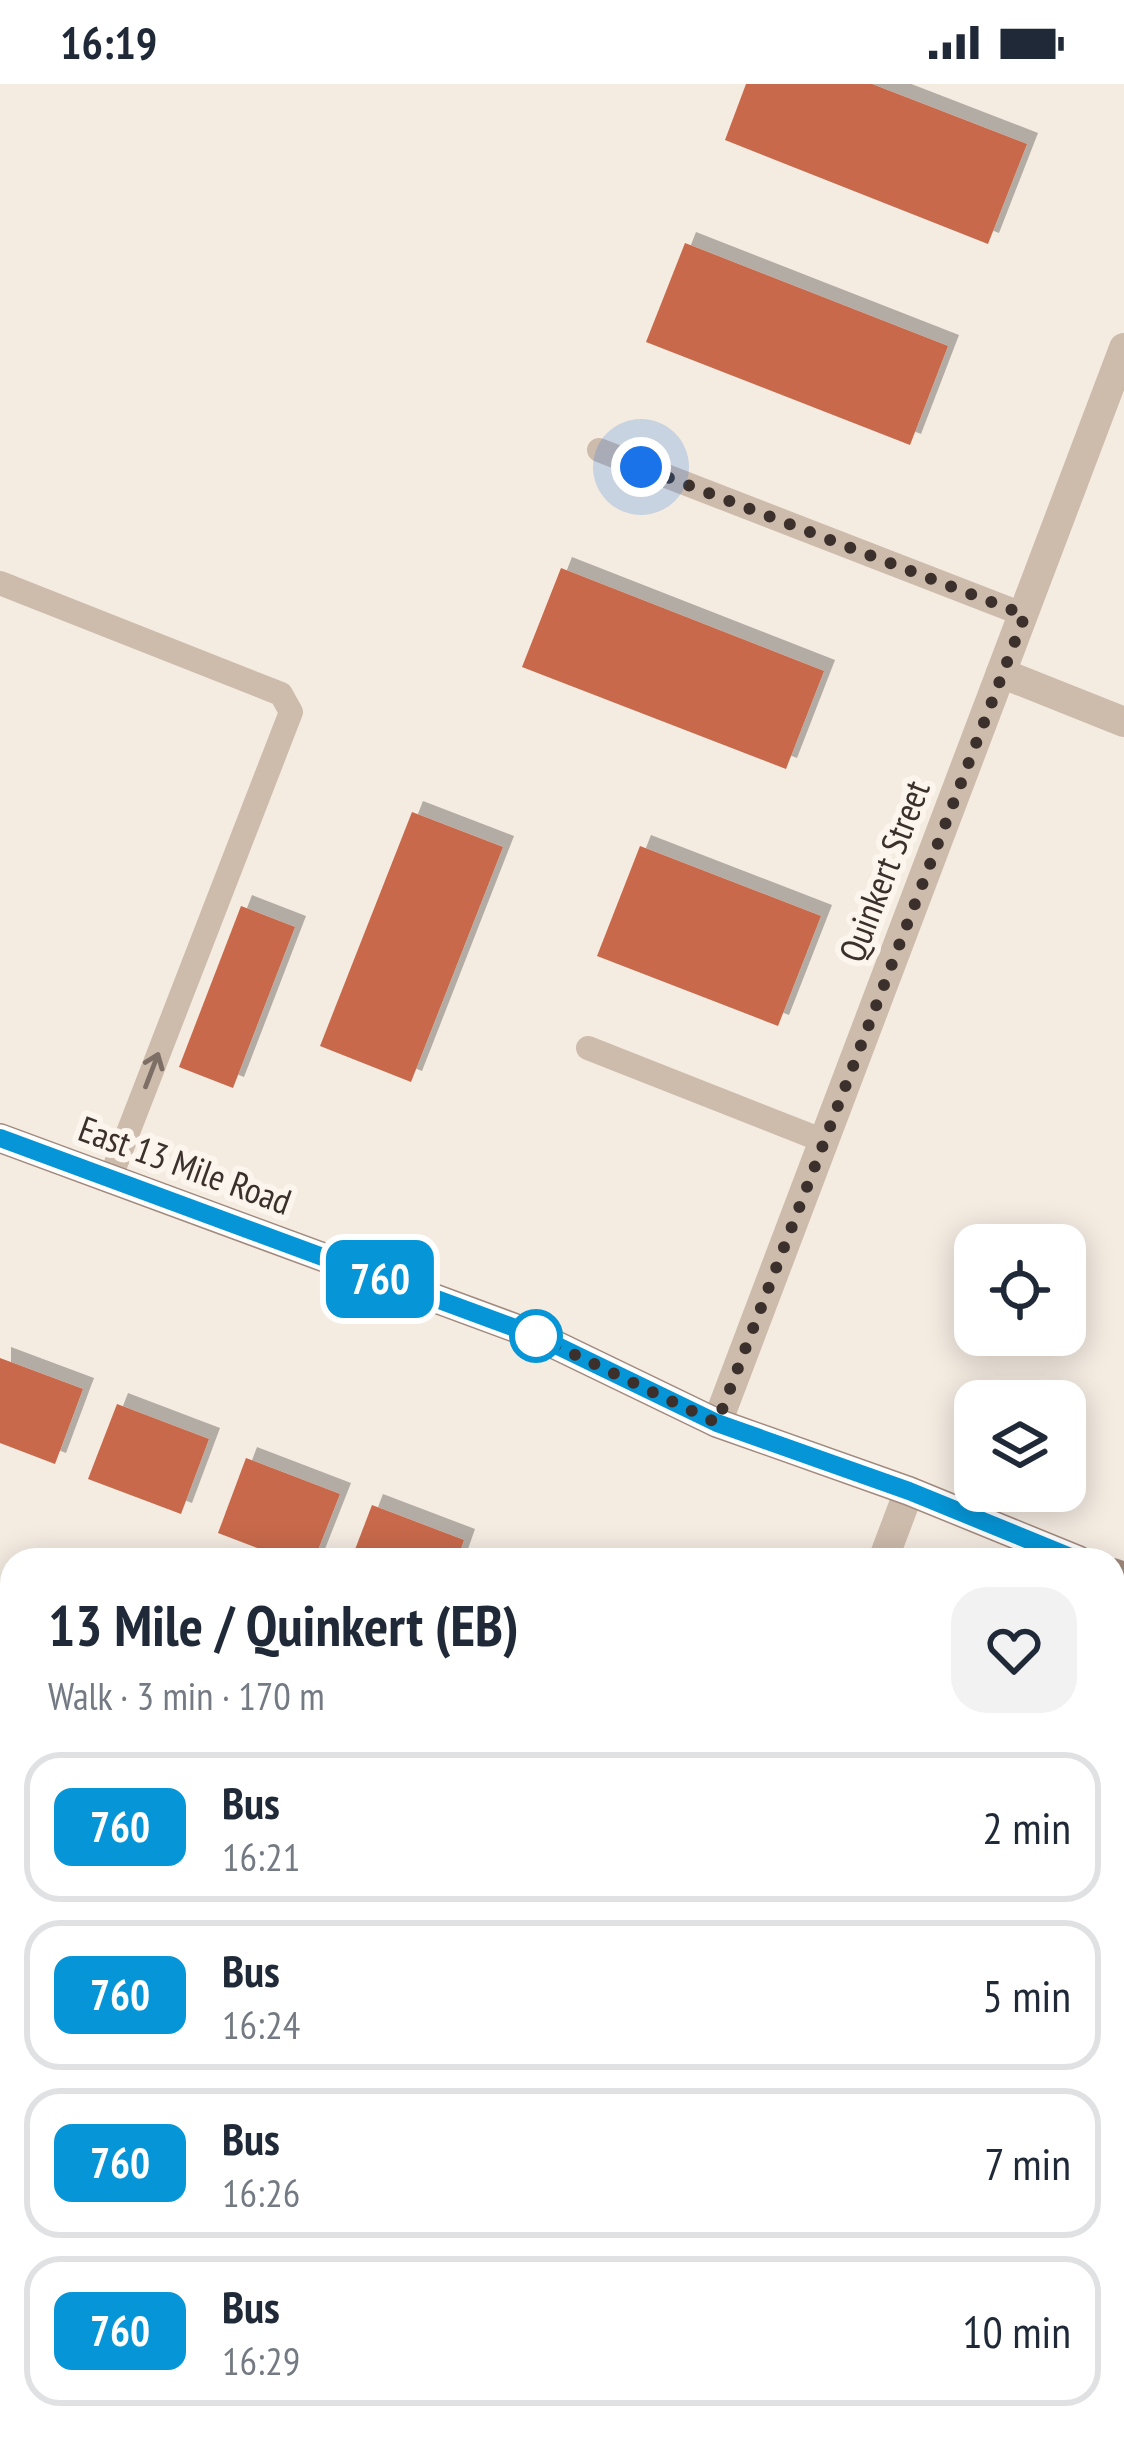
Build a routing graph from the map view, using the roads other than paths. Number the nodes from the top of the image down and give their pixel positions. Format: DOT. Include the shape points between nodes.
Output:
graph roads {
  1 [pos="1124,348"];
  2 [pos="599,450"];
  3 [pos="0,583"];
  4 [pos="1025,615"];
  5 [pos="1001,673"];
  6 [pos="1124,722"];
  7 [pos="588,1048"];
  8 [pos="0,1138"];
  9 [pos="824,1141"];
  10 [pos="110,1179"];
  11 [pos="717,1423"];
  12 [pos="909,1491"];
  13 [pos="888,1548"];
  14 [pos="1049,1548"];
  1 -- 4 [label="street, Quinkert Street"];
  2 -- 4 [label="lane"];
  10 -- 3 [label="lane, one-way" via="290,712 281,694"];
  4 -- 5 [label="street, Quinkert Street"];
  5 -- 6 [label="street"];
  5 -- 9 [label="street, Quinkert Street"];
  7 -- 9 [label="lane"];
  8 -- 10 [label="main road, East 13 Mile Road"];
  9 -- 11 [label="street, Quinkert Street"];
  10 -- 11 [label="main road, East 13 Mile Road" via="537,1336"];
  11 -- 12 [label="main road, East 13 Mile Road"];
  12 -- 13 [label="street"];
  12 -- 14 [label="main road, East 13 Mile Road"];
}
